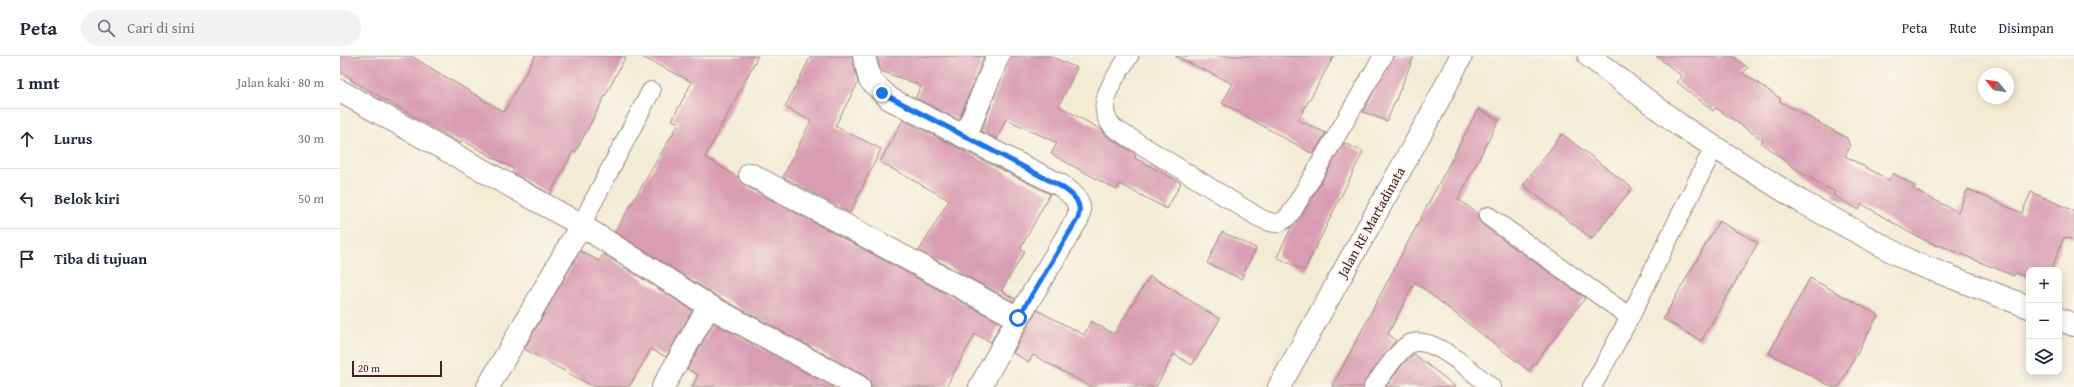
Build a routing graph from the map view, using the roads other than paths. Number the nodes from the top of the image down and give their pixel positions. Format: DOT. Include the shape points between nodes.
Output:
graph roads {
  1 [pos="864,56"];
  2 [pos="998,56"];
  3 [pos="1129,56"];
  4 [pos="1383,56"];
  5 [pos="1462,56"];
  6 [pos="1589,56"];
  7 [pos="340,91"];
  8 [pos="651,91"];
  9 [pos="965,137"];
  10 [pos="1714,147"];
  11 [pos="750,174"];
  12 [pos="1488,216"];
  13 [pos="581,226"];
  14 [pos="709,306"];
  15 [pos="2026,306"];
  16 [pos="1630,317"];
  17 [pos="1018,318"];
  18 [pos="2062,320"];
  19 [pos="2074,325"];
  20 [pos="824,379"];
  21 [pos="488,387"];
  22 [pos="663,387"];
  23 [pos="859,387"];
  24 [pos="980,387"];
  25 [pos="1279,387"];
  26 [pos="1373,387"];
  27 [pos="1491,387"];
  28 [pos="1592,387"];
  1 -- 9 [label="main road" via="870,80 882,93"];
  2 -- 9 [label="main road"];
  3 -- 4 [label="lane" via="1104,98 1108,123 1258,217 1279,223 1293,210"];
  5 -- 25 [label="main road, Jalan RE Martadinata"];
  6 -- 10 [label="main road" via="1681,126"];
  7 -- 13 [label="main road"];
  8 -- 13 [label="lane"];
  9 -- 17 [label="main road" via="1060,186 1073,194 1078,203 1078,218"];
  10 -- 15 [label="main road" via="1802,202 1912,262"];
  10 -- 16 [label="lane"];
  11 -- 17 [label="main road"];
  12 -- 16 [label="lane"];
  13 -- 14 [label="main road"];
  13 -- 21 [label="main road"];
  14 -- 20 [label="main road"];
  14 -- 22 [label="main road"];
  16 -- 28 [label="lane"];
  17 -- 24 [label="main road"];
  18 -- 19 [label="main road"];
  20 -- 23 [label="main road"];
  26 -- 27 [label="lane" via="1402,351 1410,344 1422,343 1445,352"];
}
